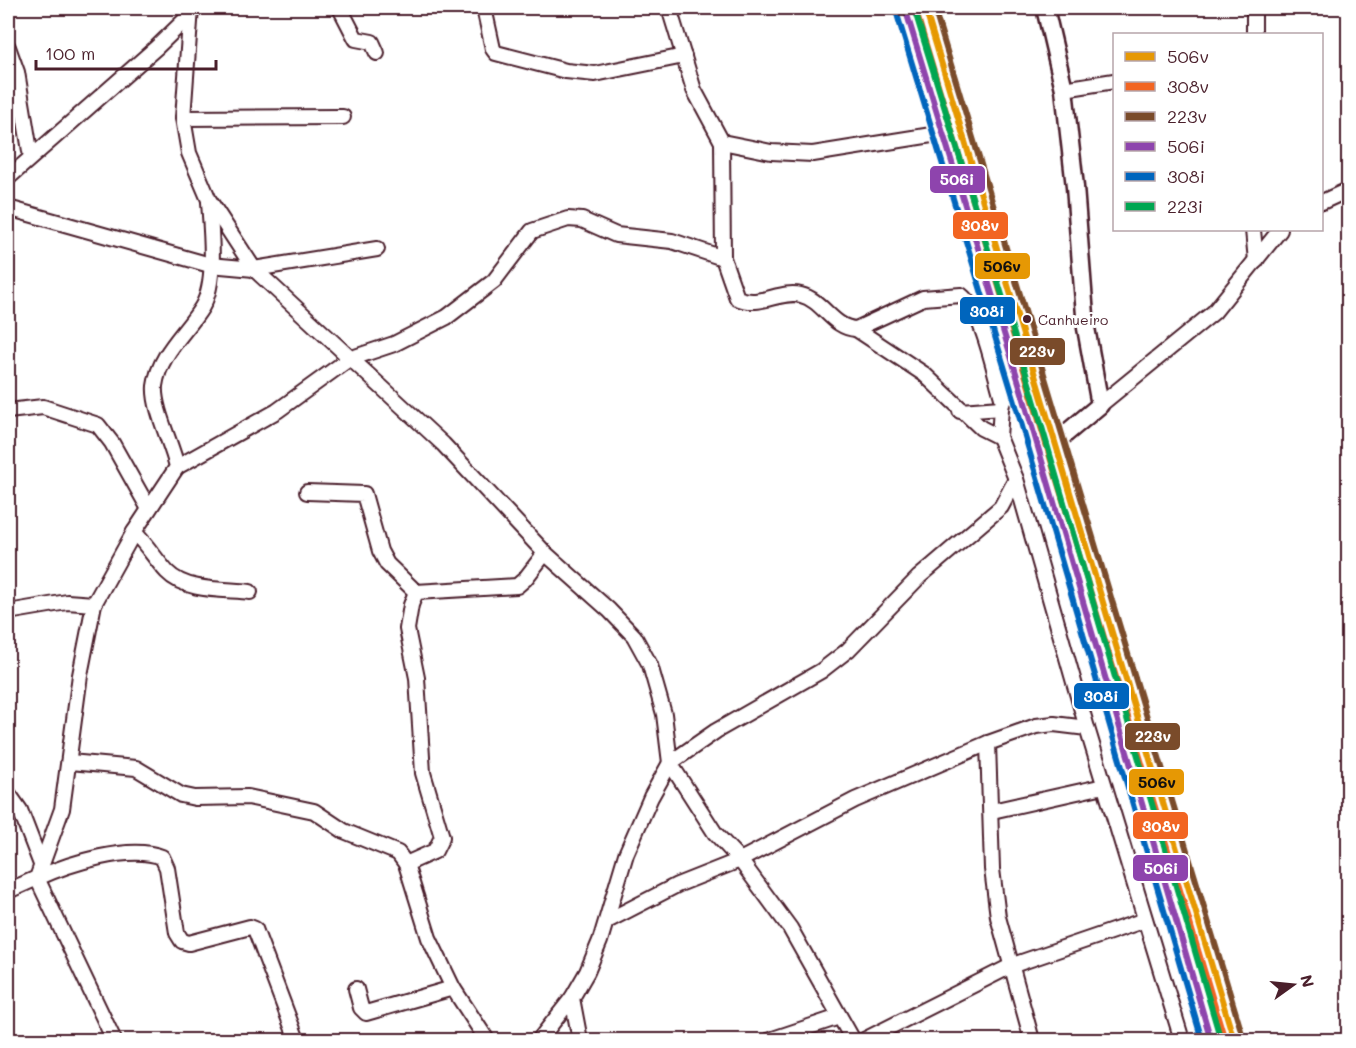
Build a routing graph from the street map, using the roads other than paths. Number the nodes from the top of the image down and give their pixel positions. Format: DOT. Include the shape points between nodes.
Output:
graph roads {
  1 [pos="340,8"];
  2 [pos="484,8"];
  3 [pos="669,8"];
  4 [pos="905,8"];
  5 [pos="925,8"];
  6 [pos="1045,8"];
  7 [pos="1254,8"];
  8 [pos="190,11"];
  9 [pos="1254,33"];
  10 [pos="8,47"];
  11 [pos="377,53"];
  12 [pos="684,56"];
  13 [pos="1113,81"];
  14 [pos="1064,89"];
  15 [pos="343,117"];
  16 [pos="183,118"];
  17 [pos="944,133"];
  18 [pos="723,142"];
  19 [pos="31,157"];
  20 [pos="8,178"];
  21 [pos="1348,189"];
  22 [pos="209,200"];
  23 [pos="1323,202"];
  24 [pos="8,208"];
  25 [pos="1253,231"];
  26 [pos="1279,231"];
  27 [pos="377,249"];
  28 [pos="723,258"];
  29 [pos="1256,261"];
  30 [pos="210,265"];
  31 [pos="254,269"];
  32 [pos="856,328"];
  33 [pos="349,359"];
  34 [pos="1012,367"];
  35 [pos="1002,405"];
  36 [pos="1100,405"];
  37 [pos="8,411"];
  38 [pos="960,411"];
  39 [pos="999,437"];
  40 [pos="1056,441"];
  41 [pos="177,466"];
  42 [pos="1016,479"];
  43 [pos="307,492"];
  44 [pos="1001,507"];
  45 [pos="149,509"];
  46 [pos="1024,509"];
  47 [pos="134,532"];
  48 [pos="545,553"];
  49 [pos="250,592"];
  50 [pos="416,592"];
  51 [pos="94,604"];
  52 [pos="8,612"];
  53 [pos="1087,728"];
  54 [pos="988,743"];
  55 [pos="69,762"];
  56 [pos="670,763"];
  57 [pos="1104,786"];
  58 [pos="8,793"];
  59 [pos="992,811"];
  60 [pos="740,860"];
  61 [pos="406,864"];
  62 [pos="64,865"];
  63 [pos="42,866"];
  64 [pos="8,891"];
  65 [pos="1145,920"];
  66 [pos="607,921"];
  67 [pos="1013,965"];
  68 [pos="453,988"];
  69 [pos="356,989"];
  70 [pos="572,998"];
  71 [pos="839,1017"];
  72 [pos="114,1041"];
  73 [pos="297,1041"];
  74 [pos="487,1041"];
  75 [pos="539,1041"];
  76 [pos="580,1041"];
  77 [pos="770,1041"];
  78 [pos="853,1041"];
  79 [pos="864,1041"];
  80 [pos="1032,1041"];
  81 [pos="1182,1041"];
  82 [pos="1211,1041"];
  83 [pos="1234,1041"];
  1 -- 11 [label="street" via="356,39 372,42"];
  2 -- 12 [label="street" via="496,53 538,65 595,74"];
  3 -- 12 [label="street"];
  4 -- 17 [label="main road"];
  5 -- 40 [label="main road"];
  6 -- 14 [label="street"];
  7 -- 9 [label="street"];
  8 -- 16 [label="street"];
  8 -- 19 [label="street" via="134,68"];
  10 -- 19 [label="street" via="17,72"];
  12 -- 18 [label="street" via="694,90"];
  13 -- 14 [label="street"];
  14 -- 36 [label="street" via="1086,328"];
  15 -- 16 [label="street"];
  16 -- 22 [label="street" via="189,153"];
  17 -- 18 [label="street" via="813,154 771,152"];
  17 -- 34 [label="main road"];
  18 -- 28 [label="street"];
  19 -- 20 [label="street"];
  21 -- 23 [label="street"];
  22 -- 30 [label="street"];
  22 -- 31 [label="street"];
  24 -- 30 [label="street"];
  25 -- 29 [label="street"];
  26 -- 29 [label="street"];
  27 -- 31 [label="street"];
  28 -- 32 [label="street" via="737,298 757,302 799,294 811,298 838,323"];
  28 -- 33 [label="street" via="672,241 616,235 582,220 568,219 532,231 494,281 447,317 394,344"];
  29 -- 36 [label="street" via="1214,312"];
  30 -- 31 [label="street"];
  30 -- 41 [label="street" via="209,289 203,306 172,346 155,387"];
  31 -- 33 [label="street"];
  32 -- 35 [label="street" via="923,298 961,295 969,301 979,322"];
  32 -- 38 [label="street" via="924,374"];
  33 -- 41 [label="street" via="277,411"];
  33 -- 48 [label="street" via="443,444"];
  34 -- 35 [label="street"];
  34 -- 82 [label="main road"];
  35 -- 38 [label="street"];
  35 -- 39 [label="street"];
  36 -- 40 [label="street"];
  37 -- 45 [label="street" via="43,407 98,425"];
  38 -- 39 [label="street"];
  39 -- 42 [label="street"];
  40 -- 83 [label="main road"];
  41 -- 45 [label="street"];
  42 -- 44 [label="street"];
  42 -- 46 [label="street"];
  43 -- 50 [label="street" via="364,494 380,551 387,564"];
  44 -- 46 [label="street"];
  44 -- 56 [label="street" via="919,577 848,650 821,671 716,731"];
  45 -- 47 [label="street"];
  46 -- 53 [label="street"];
  47 -- 49 [label="street" via="179,581"];
  47 -- 51 [label="street"];
  48 -- 50 [label="street" via="517,586"];
  48 -- 56 [label="street" via="634,636 650,665 664,714"];
  50 -- 61 [label="street" via="407,629 417,678 423,773 442,837 435,851"];
  51 -- 52 [label="street" via="66,602"];
  51 -- 55 [label="street"];
  53 -- 54 [label="street" via="1045,725"];
  53 -- 57 [label="street"];
  54 -- 59 [label="street"];
  54 -- 60 [label="street" via="855,800"];
  55 -- 61 [label="street" via="136,768 188,797 248,797 314,811 344,831 398,853"];
  55 -- 63 [label="street" via="62,809"];
  56 -- 60 [label="street" via="716,833"];
  56 -- 66 [label="street" via="626,854"];
  57 -- 59 [label="street"];
  57 -- 65 [label="street"];
  58 -- 63 [label="street" via="20,810"];
  59 -- 67 [label="street" via="992,869 998,917"];
  60 -- 66 [label="street" via="677,885"];
  60 -- 71 [label="street" via="790,928"];
  61 -- 68 [label="street" via="429,939"];
  62 -- 63 [label="street"];
  62 -- 63 [label="street"];
  62 -- 73 [label="street" via="125,854 150,852 162,857 177,933 182,941 189,943 255,929"];
  63 -- 64 [label="street"];
  63 -- 72 [label="street"];
  65 -- 67 [label="street"];
  65 -- 81 [label="street"];
  66 -- 70 [label="street"];
  67 -- 79 [label="street"];
  67 -- 80 [label="street"];
  68 -- 69 [label="street" via="366,1013"];
  68 -- 74 [label="street"];
  70 -- 75 [label="street"];
  70 -- 76 [label="street"];
  71 -- 77 [label="street"];
  71 -- 78 [label="street"];
}
